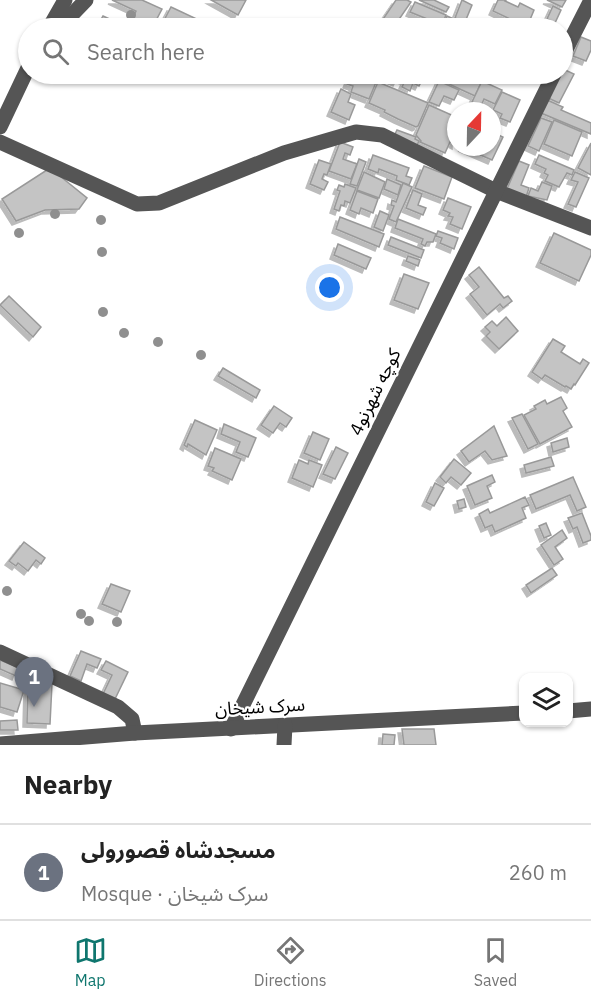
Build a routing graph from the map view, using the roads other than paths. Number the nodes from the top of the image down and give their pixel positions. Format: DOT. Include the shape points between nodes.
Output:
graph roads {
  1 [pos="65,0"];
  2 [pos="86,0"];
  3 [pos="591,0"];
  4 [pos="55,18"];
  5 [pos="69,18"];
  6 [pos="573,35"];
  7 [pos="20,84"];
  8 [pos="549,84"];
  9 [pos="0,127"];
  10 [pos="0,142"];
  11 [pos="496,190"];
  12 [pos="591,228"];
  13 [pos="0,652"];
  14 [pos="591,709"];
  15 [pos="573,711"];
  16 [pos="519,713"];
  17 [pos="285,725"];
  18 [pos="231,729"];
  19 [pos="135,733"];
  20 [pos="0,744"];
  21 [pos="284,745"];
  1 -- 4 [label="street"];
  2 -- 5 [label="street"];
  3 -- 6 [label="street"];
  7 -- 9 [label="street"];
  8 -- 11 [label="street, کوچه شهرنو4"];
  10 -- 11 [label="street" via="137,204 159,203 284,153 356,132 382,135"];
  11 -- 12 [label="street"];
  11 -- 18 [label="street, کوچه شهرنو4"];
  13 -- 19 [label="street" via="118,707 132,719"];
  14 -- 15 [label="street"];
  16 -- 17 [label="street, سرک شیخان"];
  17 -- 18 [label="street, سرک شیخان"];
  17 -- 21 [label="street"];
  18 -- 19 [label="street, سرک شیخان"];
  19 -- 20 [label="street, سرک شیخان"];
}
